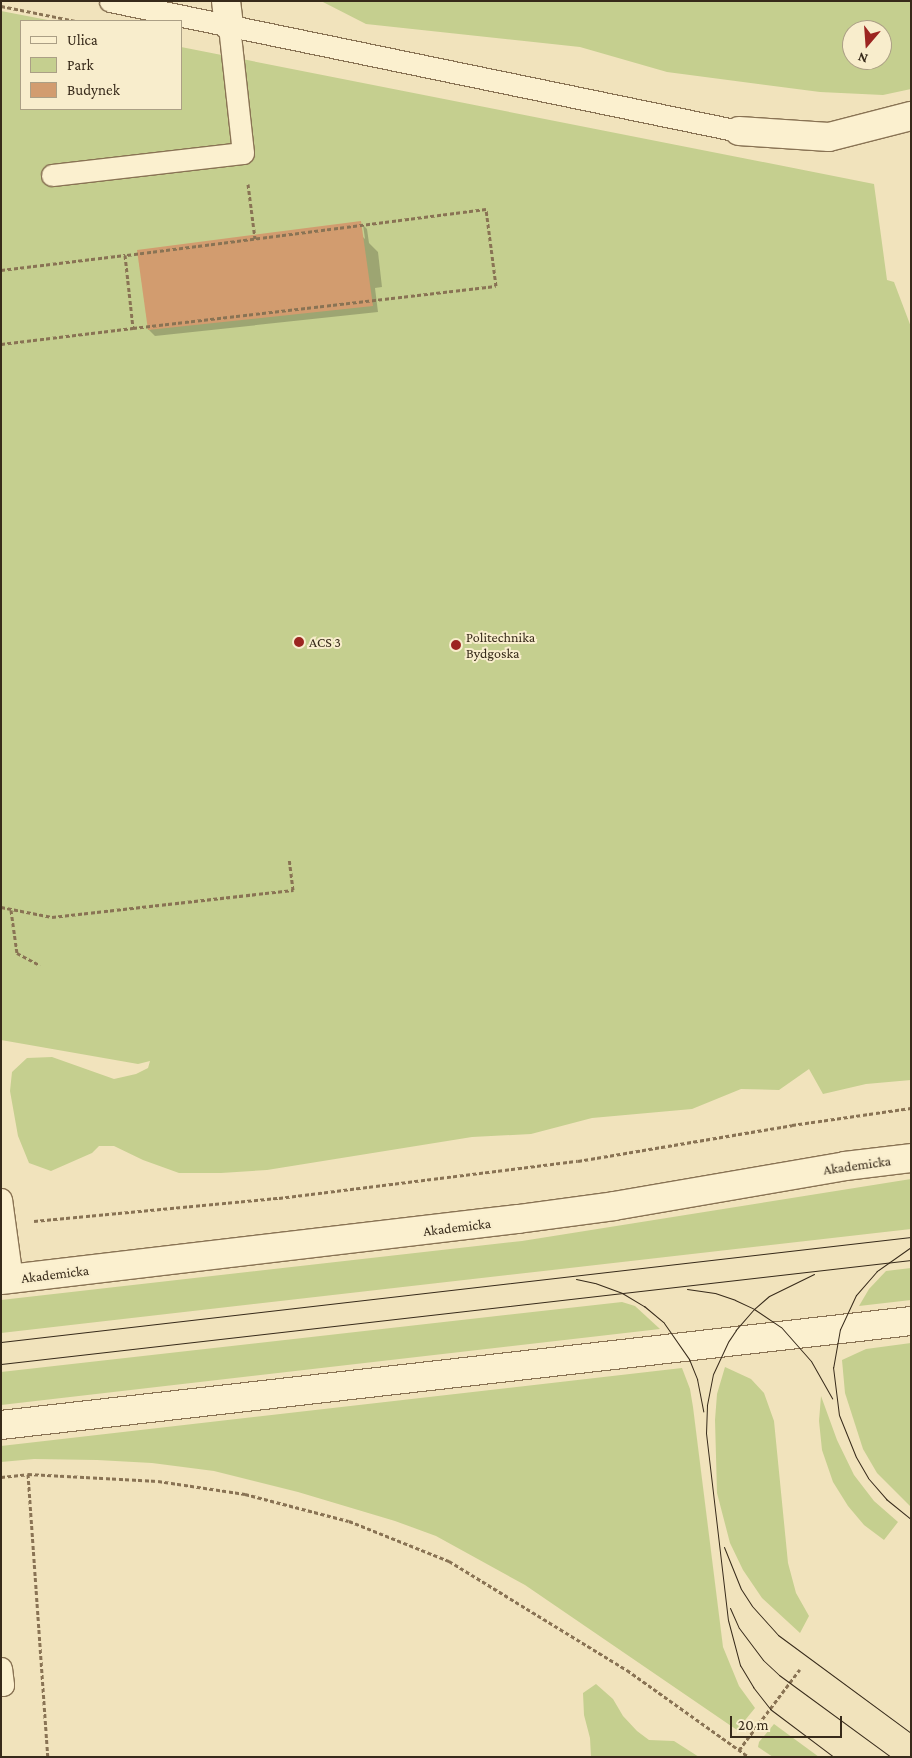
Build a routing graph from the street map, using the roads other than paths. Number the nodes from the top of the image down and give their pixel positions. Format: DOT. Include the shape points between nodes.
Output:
graph roads {
  1 [pos="110,1"];
  2 [pos="227,13"];
  3 [pos="911,116"];
  4 [pos="739,131"];
  5 [pos="52,175"];
  6 [pos="911,1158"];
  7 [pos="1,1199"];
  8 [pos="7,1280"];
  9 [pos="911,1321"];
  10 [pos="1,1425"];
  11 [pos="1,1668"];
  12 [pos="1,1685"];
  1 -- 2 [label="lane"];
  2 -- 4 [label="lane"];
  2 -- 5 [label="lane" via="244,153"];
  3 -- 4 [label="street" via="829,137"];
  6 -- 8 [label="street, Akademicka" via="518,1220"];
  7 -- 8 [label="lane"];
  9 -- 10 [label="street"];
  11 -- 12 [label="lane" via="4,1685"];
}
